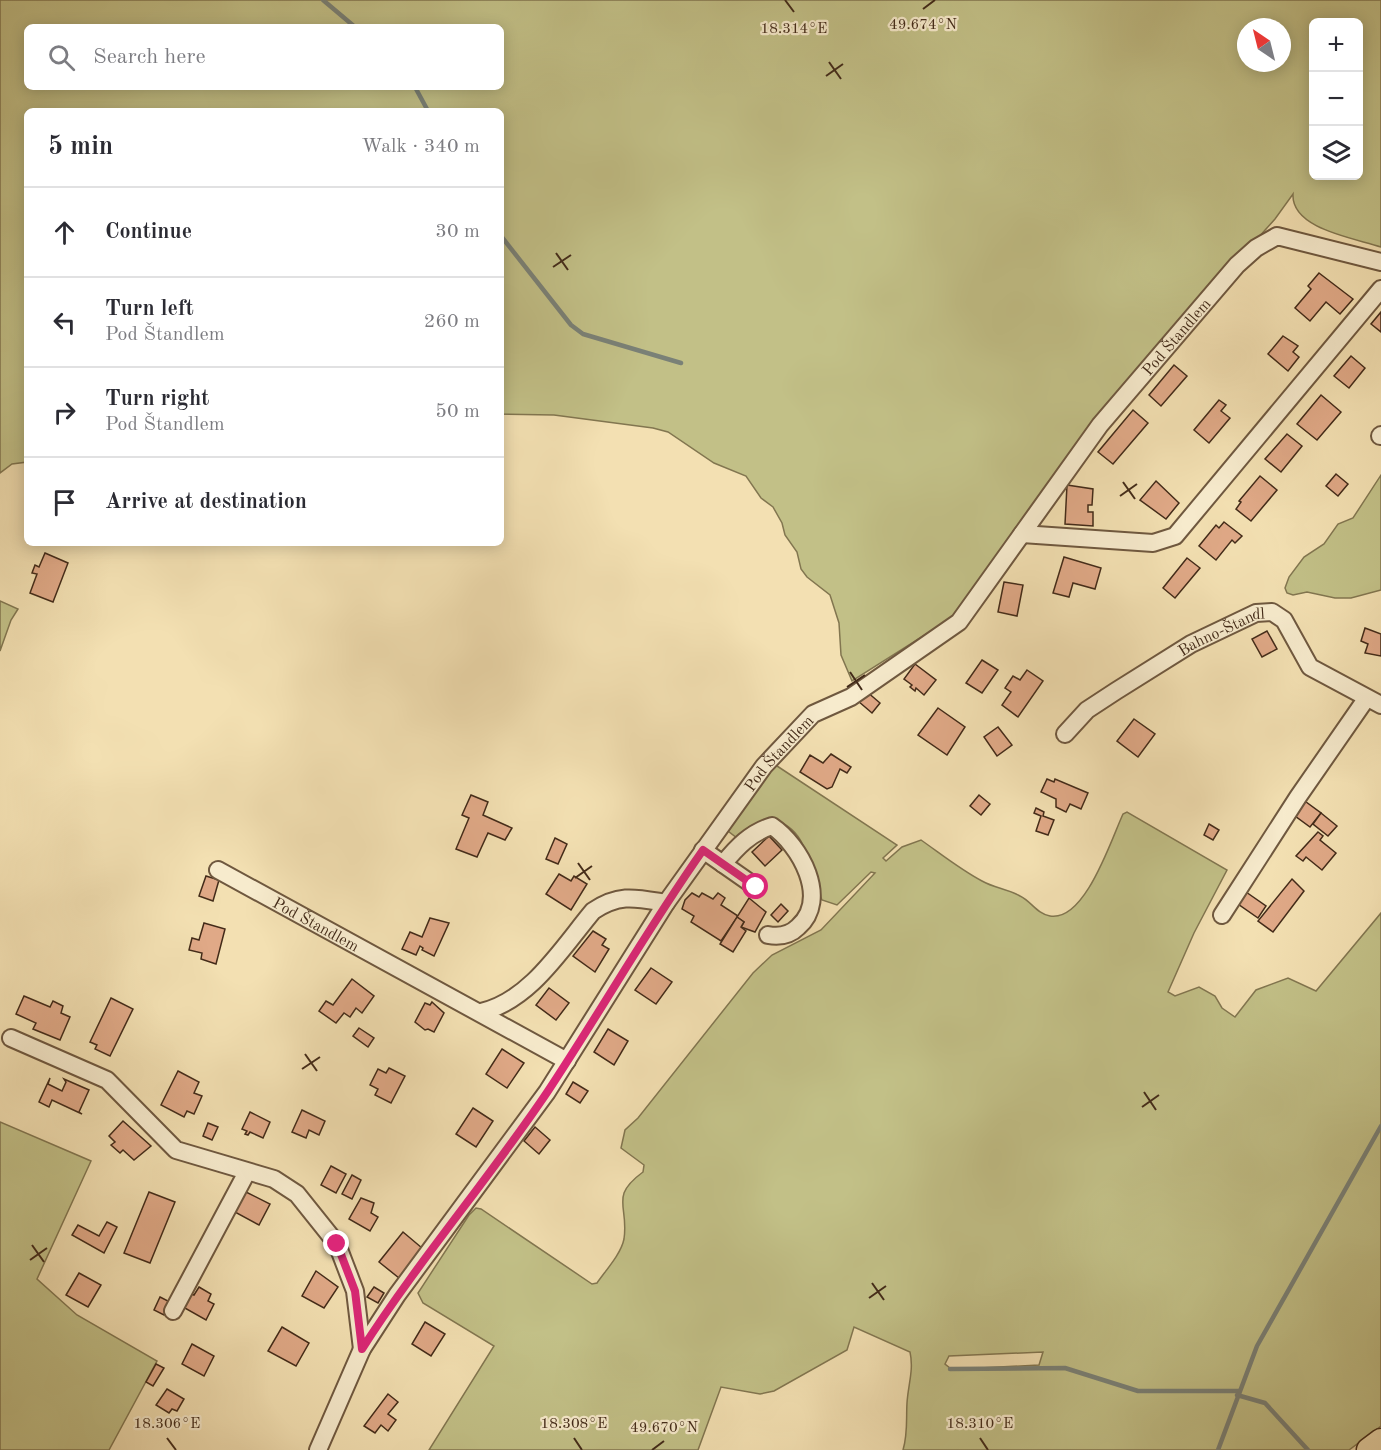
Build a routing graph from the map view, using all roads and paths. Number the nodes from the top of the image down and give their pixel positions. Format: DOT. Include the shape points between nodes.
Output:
graph roads {
  1 [pos="1381,262"];
  2 [pos="1381,289"];
  3 [pos="1022,534"];
  4 [pos="1374,702"];
  5 [pos="1065,734"];
  6 [pos="703,850"];
  7 [pos="723,864"];
  8 [pos="218,870"];
  9 [pos="756,887"];
  10 [pos="666,903"];
  11 [pos="1222,915"];
  12 [pos="768,935"];
  13 [pos="481,1012"];
  14 [pos="11,1038"];
  15 [pos="567,1061"];
  16 [pos="247,1172"];
  17 [pos="173,1311"];
  18 [pos="362,1349"];
  19 [pos="1381,1441"];
  20 [pos="318,1450"];
  21 [pos="1369,1450"];
  1 -- 3 [label="street, Pod Štandlem" via="1277,236 1256,248 1237,265 1100,425"];
  2 -- 3 [label="street" via="1175,536 1153,543"];
  3 -- 6 [label="street, Pod Štandlem" via="959,622 851,697 813,714 764,766"];
  4 -- 5 [label="street, Bahno-Štandl" via="1310,667 1284,620 1272,612 1256,612 1191,644 1116,691 1087,710"];
  4 -- 11 [label="street, Bahno-Štandl" via="1298,797"];
  6 -- 7 [label="street"];
  6 -- 10 [label="street, Pod Štandlem"];
  7 -- 9 [label="street"];
  7 -- 12 [label="street" via="741,843 772,826 800,857 813,895 811,907 793,932 777,937"];
  8 -- 13 [label="street, Pod Štandlem"];
  10 -- 13 [label="street" via="627,897 609,901 593,911 517,997"];
  10 -- 15 [label="street, Pod Štandlem"];
  13 -- 15 [label="street, Pod Štandlem"];
  14 -- 16 [label="street" via="107,1080 176,1150"];
  15 -- 18 [label="street, Pod Štandlem"];
  16 -- 17 [label="street"];
  16 -- 18 [label="street" via="274,1179 297,1194 337,1244 355,1291"];
  18 -- 20 [label="street, Pod Štandlem"];
  19 -- 21 [label="highway"];
}
